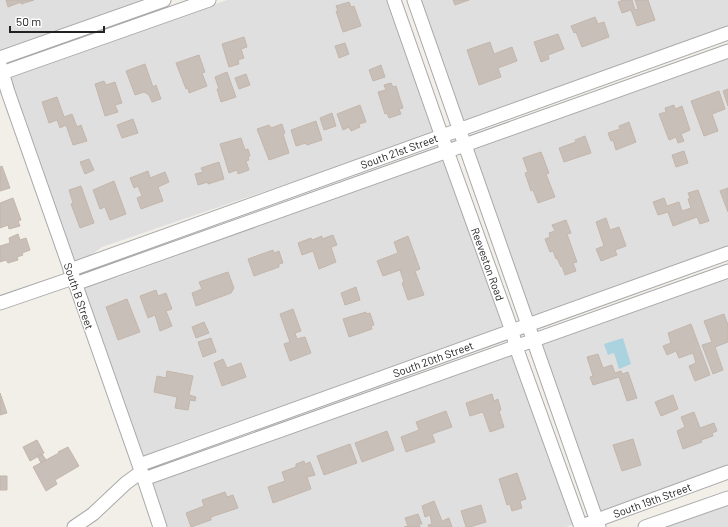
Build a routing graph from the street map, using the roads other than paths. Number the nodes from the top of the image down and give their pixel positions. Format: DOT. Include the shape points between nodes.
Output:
graph roads {
  1 [pos="164,0"];
  2 [pos="209,0"];
  3 [pos="394,0"];
  4 [pos="414,0"];
  5 [pos="728,33"];
  6 [pos="728,52"];
  7 [pos="0,58"];
  8 [pos="1,68"];
  9 [pos="459,130"];
  10 [pos="442,136"];
  11 [pos="465,145"];
  12 [pos="447,152"];
  13 [pos="728,254"];
  14 [pos="728,271"];
  15 [pos="72,277"];
  16 [pos="0,303"];
  17 [pos="528,325"];
  18 [pos="512,331"];
  19 [pos="533,341"];
  20 [pos="516,347"];
  21 [pos="142,472"];
  22 [pos="728,472"];
  23 [pos="728,498"];
  24 [pos="598,523"];
  25 [pos="579,526"];
  26 [pos="74,527"];
  27 [pos="160,527"];
  28 [pos="645,527"];
  1 -- 7 [label="street"];
  2 -- 8 [label="street"];
  3 -- 10 [label="street, Reeveston Road"];
  4 -- 9 [label="street, Reeveston Road"];
  5 -- 9 [label="street, South 21st Street"];
  6 -- 11 [label="street, South 21st Street"];
  8 -- 15 [label="street, South B Street"];
  9 -- 10 [label="street, South 21st Street"];
  9 -- 11 [label="street, Reeveston Road"];
  10 -- 12 [label="street, Reeveston Road"];
  10 -- 15 [label="street, South 21st Street"];
  11 -- 12 [label="street, South 21st Street"];
  11 -- 17 [label="street, Reeveston Road"];
  12 -- 15 [label="street, South 21st Street"];
  12 -- 18 [label="street, Reeveston Road"];
  13 -- 17 [label="street, South 20th Street"];
  14 -- 19 [label="street, South 20th Street"];
  15 -- 16 [label="street, South 21st Street"];
  15 -- 21 [label="street, South B Street"];
  17 -- 18 [label="street, South 20th Street"];
  17 -- 19 [label="street, Reeveston Road"];
  18 -- 20 [label="street, Reeveston Road"];
  18 -- 21 [label="street, South 20th Street"];
  19 -- 20 [label="street, South 20th Street"];
  19 -- 24 [label="street, Reeveston Road"];
  20 -- 21 [label="street, South 20th Street"];
  20 -- 25 [label="street, Reeveston Road"];
  21 -- 26 [label="street, South 20th Street" via="126,482 93,514"];
  21 -- 27 [label="street, South B Street"];
  22 -- 24 [label="street, South 19th Street"];
  23 -- 28 [label="street, South 19th Street"];
  24 -- 25 [label="street, South 19th Street"];
}
